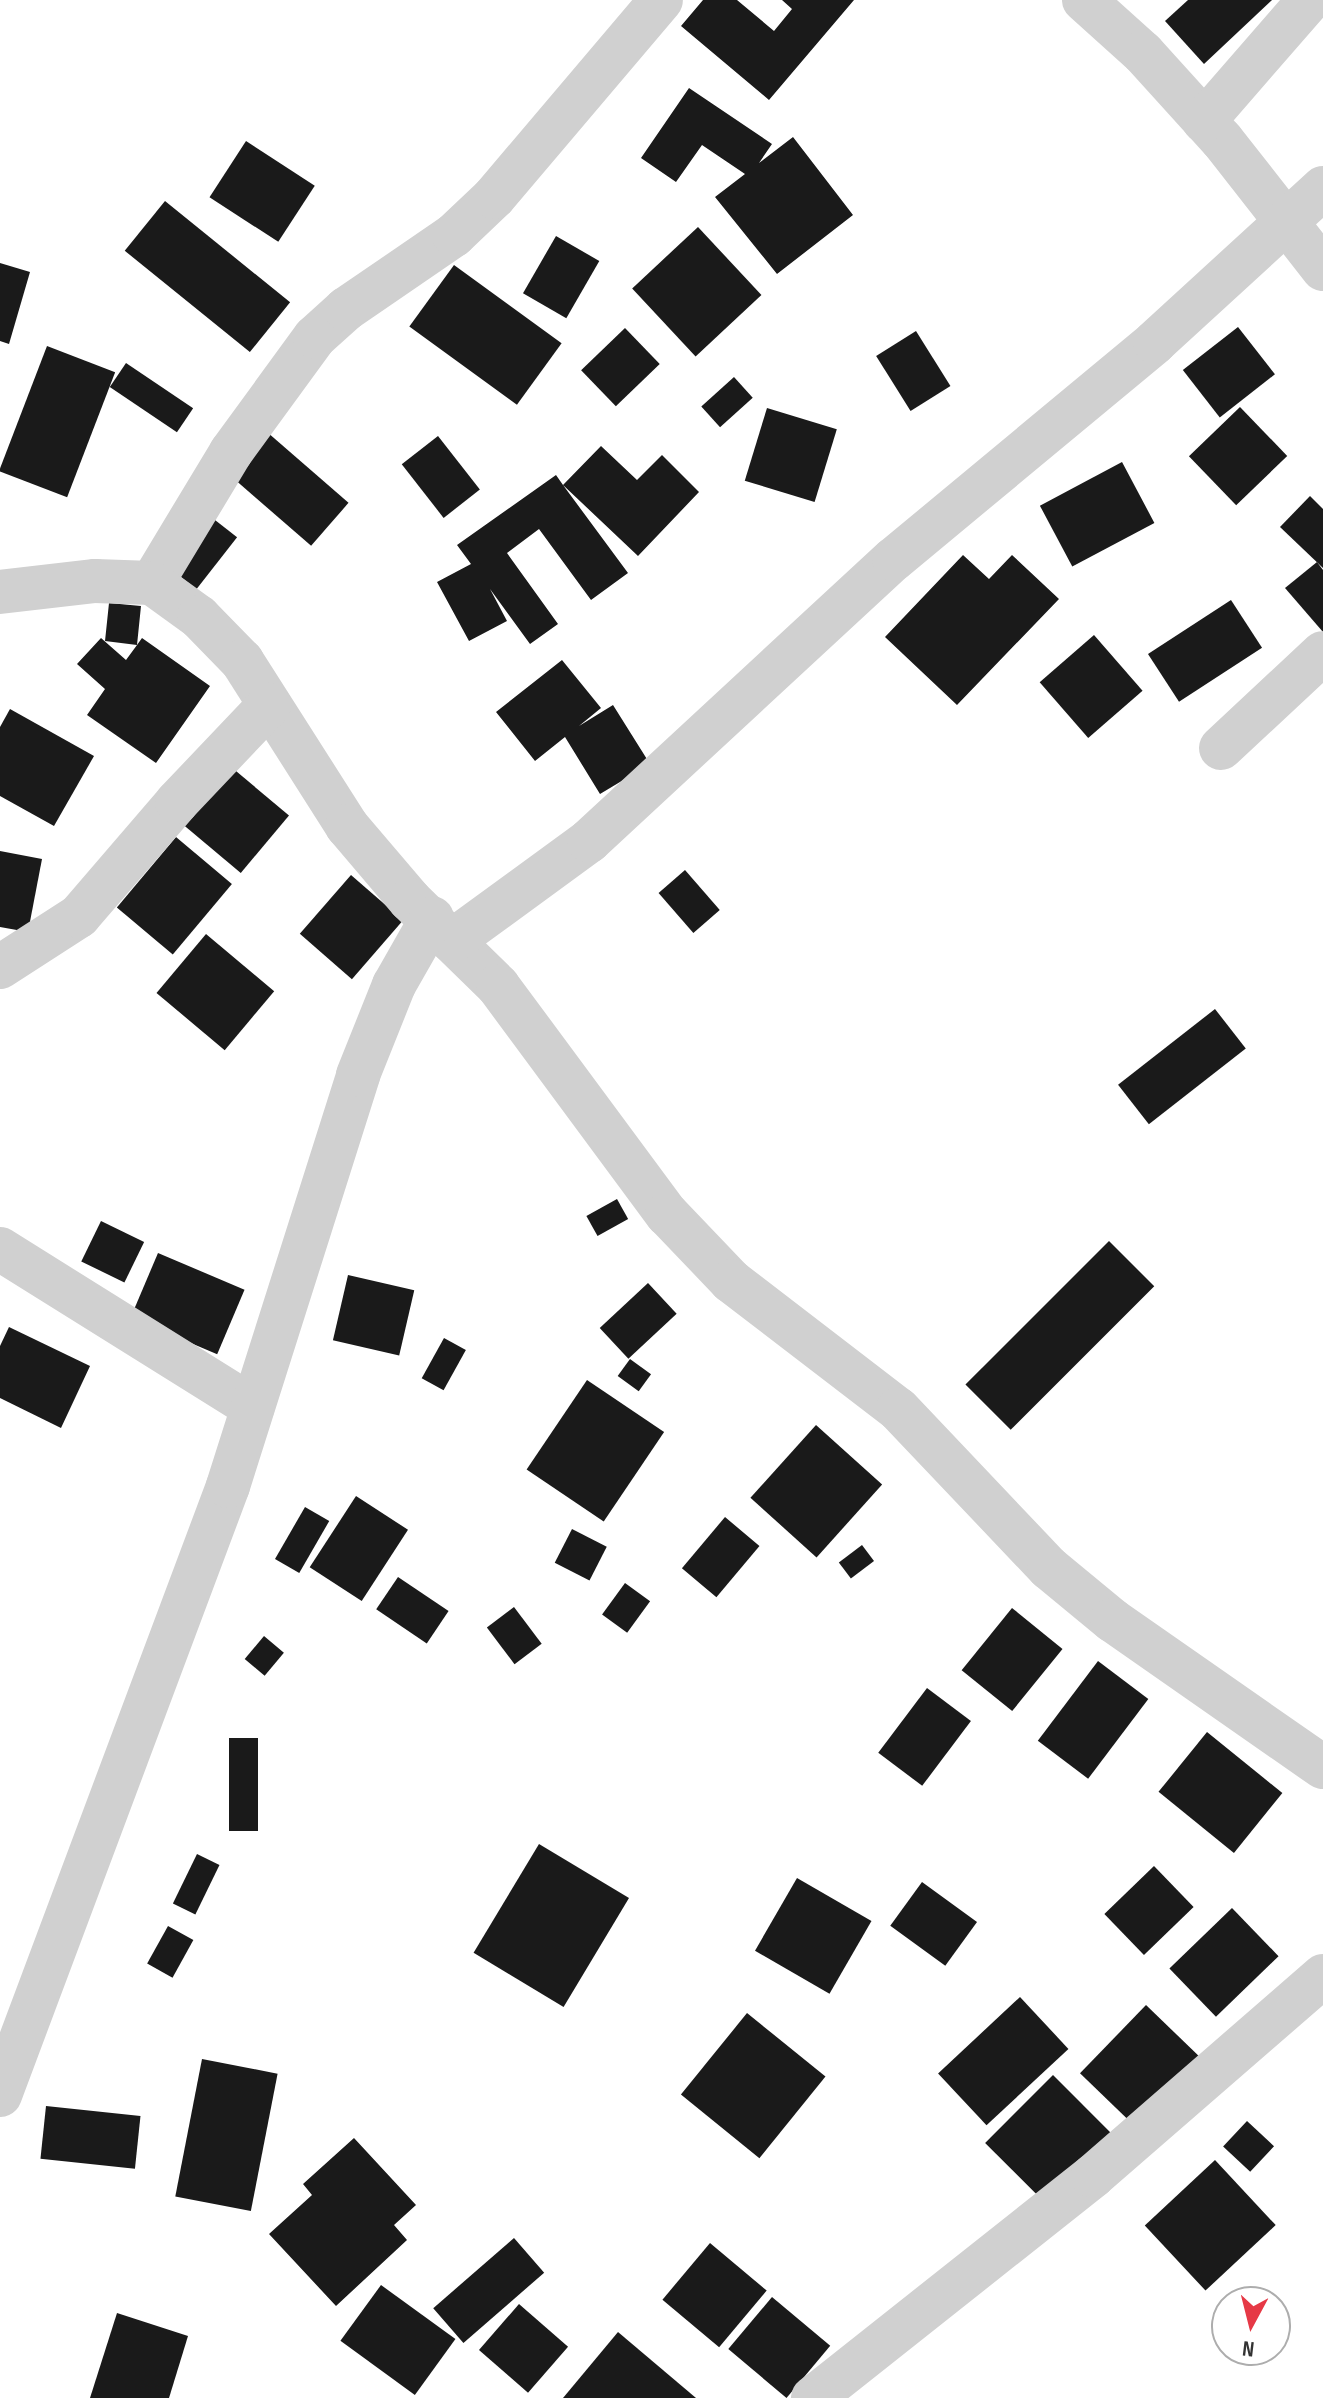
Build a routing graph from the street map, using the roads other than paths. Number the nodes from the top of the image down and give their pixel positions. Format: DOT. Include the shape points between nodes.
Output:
graph roads {
  1 [pos="661,0"];
  2 [pos="1084,0"];
  3 [pos="1309,0"];
  4 [pos="1204,121"];
  5 [pos="1323,188"];
  6 [pos="1286,224"];
  7 [pos="1323,269"];
  8 [pos="152,583"];
  9 [pos="0,592"];
  10 [pos="1323,653"];
  11 [pos="269,705"];
  12 [pos="1221,748"];
  13 [pos="442,929"];
  14 [pos="0,967"];
  15 [pos="0,1249"];
  16 [pos="253,1407"];
  17 [pos="1323,1767"];
  18 [pos="1323,1976"];
  19 [pos="0,2095"];
  20 [pos="813,2398"];
  1 -- 8 [label="street" via="494,197 454,235 346,309 315,337 231,452"];
  2 -- 4 [label="street" via="1143,53"];
  3 -- 4 [label="street"];
  4 -- 6 [label="street"];
  5 -- 6 [label="street"];
  6 -- 7 [label="street"];
  6 -- 13 [label="street" via="1053,430 894,559 589,841"];
  8 -- 9 [label="street" via="95,581"];
  8 -- 11 [label="street" via="199,617 242,661"];
  10 -- 12 [label="street"];
  11 -- 13 [label="street" via="347,826"];
  11 -- 14 [label="street" via="167,812 79,916"];
  13 -- 16 [label="street" via="394,985 358,1075"];
  13 -- 17 [label="street" via="521,1016 667,1214 731,1281 898,1409 1049,1568 1112,1620"];
  15 -- 16 [label="street"];
  16 -- 19 [label="street"];
  18 -- 20 [label="street" via="1093,2176"];
}
